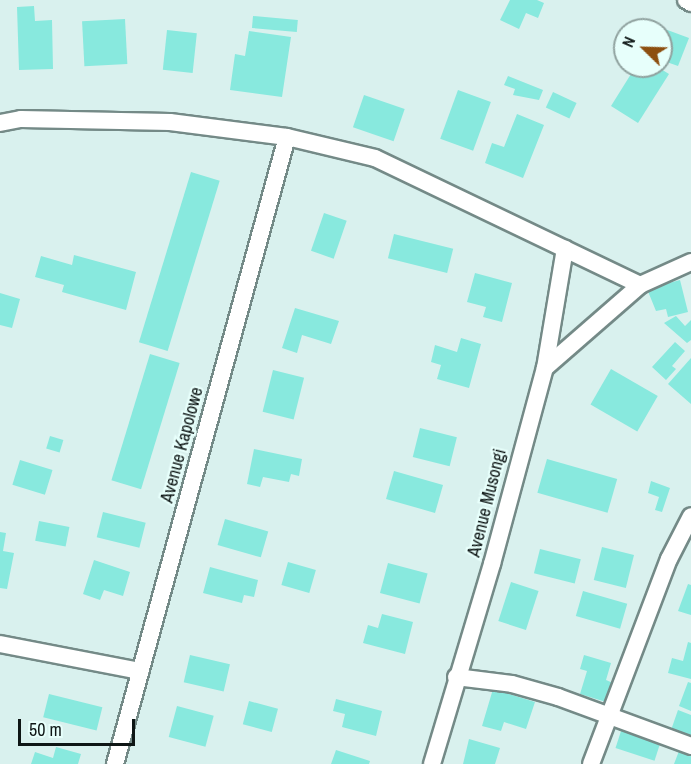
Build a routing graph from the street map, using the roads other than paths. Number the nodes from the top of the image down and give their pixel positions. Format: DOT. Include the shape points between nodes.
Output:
graph roads {
  1 [pos="686,0"];
  2 [pos="691,3"];
  3 [pos="0,123"];
  4 [pos="287,137"];
  5 [pos="566,249"];
  6 [pos="691,262"];
  7 [pos="640,285"];
  8 [pos="545,368"];
  9 [pos="691,516"];
  10 [pos="0,644"];
  11 [pos="140,671"];
  12 [pos="456,677"];
  13 [pos="608,714"];
  14 [pos="691,746"];
  15 [pos="115,764"];
  16 [pos="432,764"];
  17 [pos="591,764"];
  1 -- 2 [label="street"];
  3 -- 4 [label="street" via="21,119 170,122"];
  4 -- 5 [label="street" via="375,158"];
  4 -- 11 [label="street, Avenue Kapolowe"];
  5 -- 7 [label="street"];
  5 -- 8 [label="street, Avenue Musongi"];
  6 -- 7 [label="street"];
  7 -- 8 [label="street"];
  8 -- 12 [label="street, Avenue Musongi" via="492,564"];
  9 -- 13 [label="street" via="669,559 623,688"];
  10 -- 11 [label="street"];
  11 -- 15 [label="street, Avenue Kapolowe"];
  12 -- 13 [label="street" via="512,684"];
  12 -- 16 [label="street, Avenue Musongi"];
  13 -- 14 [label="street"];
  13 -- 17 [label="street"];
}
